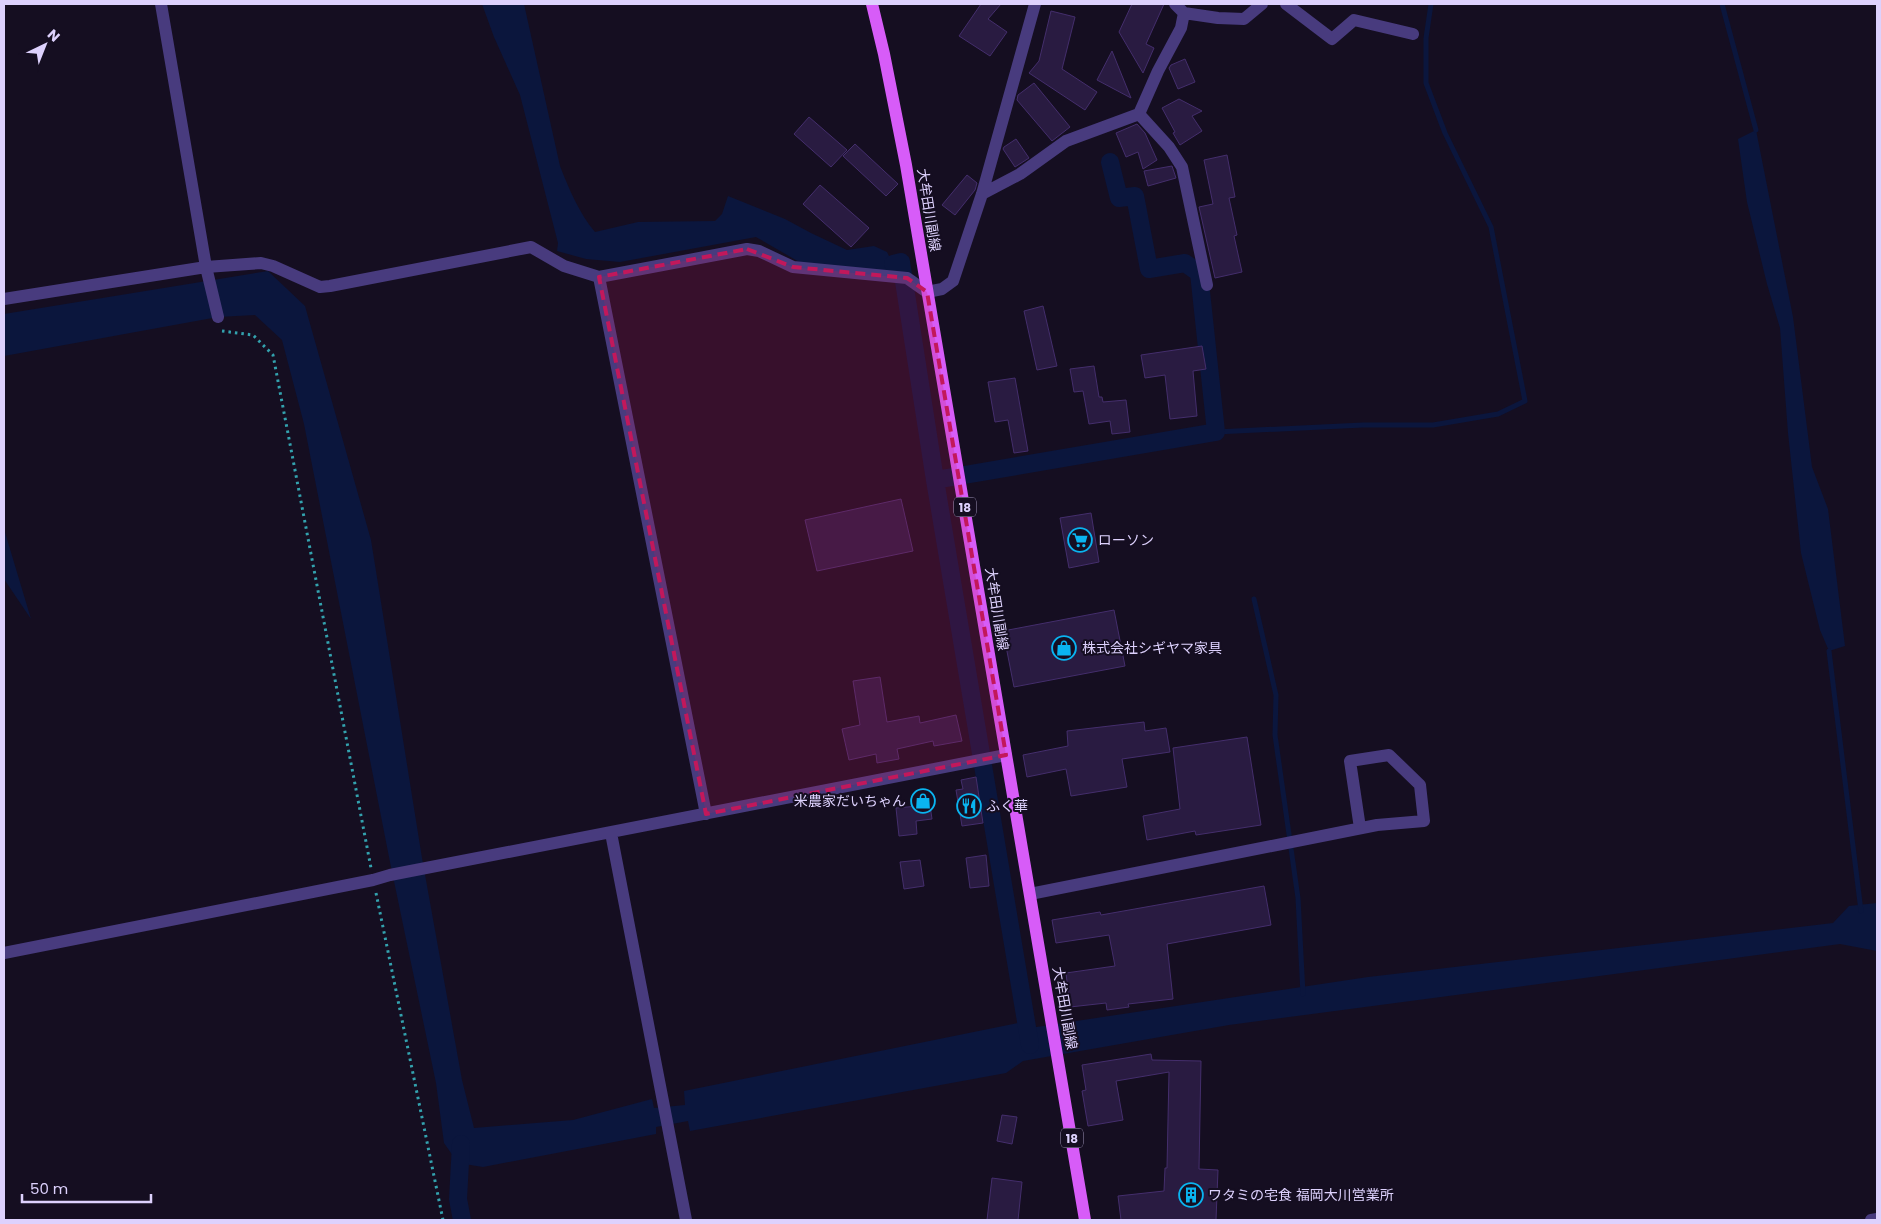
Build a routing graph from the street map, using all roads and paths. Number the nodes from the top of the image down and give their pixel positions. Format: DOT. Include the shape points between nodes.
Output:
graph roads {
  1 [pos="161,4"];
  2 [pos="872,4"];
  3 [pos="1035,4"];
  4 [pos="1262,4"];
  5 [pos="1286,4"];
  6 [pos="1180,8"];
  7 [pos="1413,34"];
  8 [pos="1139,114"];
  9 [pos="982,194"];
  10 [pos="206,267"];
  11 [pos="599,277"];
  12 [pos="1207,285"];
  13 [pos="927,292"];
  14 [pos="4,299"];
  15 [pos="218,317"];
  16 [pos="1006,755"];
  17 [pos="706,814"];
  18 [pos="1360,828"];
  19 [pos="611,833"];
  20 [pos="373,880"];
  21 [pos="1030,894"];
  22 [pos="4,953"];
  23 [pos="1877,1219"];
  24 [pos="443,1220"];
  25 [pos="686,1220"];
  26 [pos="1085,1220"];
  27 [pos="1871,1220"];
  1 -- 10 [label="street"];
  2 -- 13 [label="main road, 大牟田川副線 / 18" via="906,165"];
  3 -- 9 [label="street"];
  4 -- 6 [label="street" via="1244,19 1218,18"];
  5 -- 7 [label="street" via="1332,40 1354,20"];
  6 -- 8 [label="street" via="1181,28"];
  8 -- 9 [label="street" via="1066,141 1020,174"];
  8 -- 12 [label="street" via="1169,147 1182,168"];
  9 -- 13 [label="street" via="954,281 942,289"];
  10 -- 11 [label="street" via="261,263 320,287 530,247 559,264"];
  10 -- 14 [label="street"];
  10 -- 15 [label="street"];
  11 -- 13 [label="street" via="747,249 759,251 793,267 907,278"];
  11 -- 17 [label="street"];
  13 -- 16 [label="main road, 大牟田川副線 / 18"];
  15 -- 20 [label="path" via="220,330 253,335 273,355"];
  16 -- 17 [label="street"];
  16 -- 21 [label="main road, 大牟田川副線 / 18"];
  17 -- 19 [label="street"];
  18 -- 18 [label="street" via="1424,821 1420,785 1389,755 1350,761"];
  18 -- 21 [label="street"];
  19 -- 20 [label="street" via="390,874"];
  19 -- 25 [label="street"];
  20 -- 22 [label="street"];
  20 -- 24 [label="path"];
  21 -- 26 [label="main road, 大牟田川副線 / 18"];
  23 -- 27 [label="street"];
}
